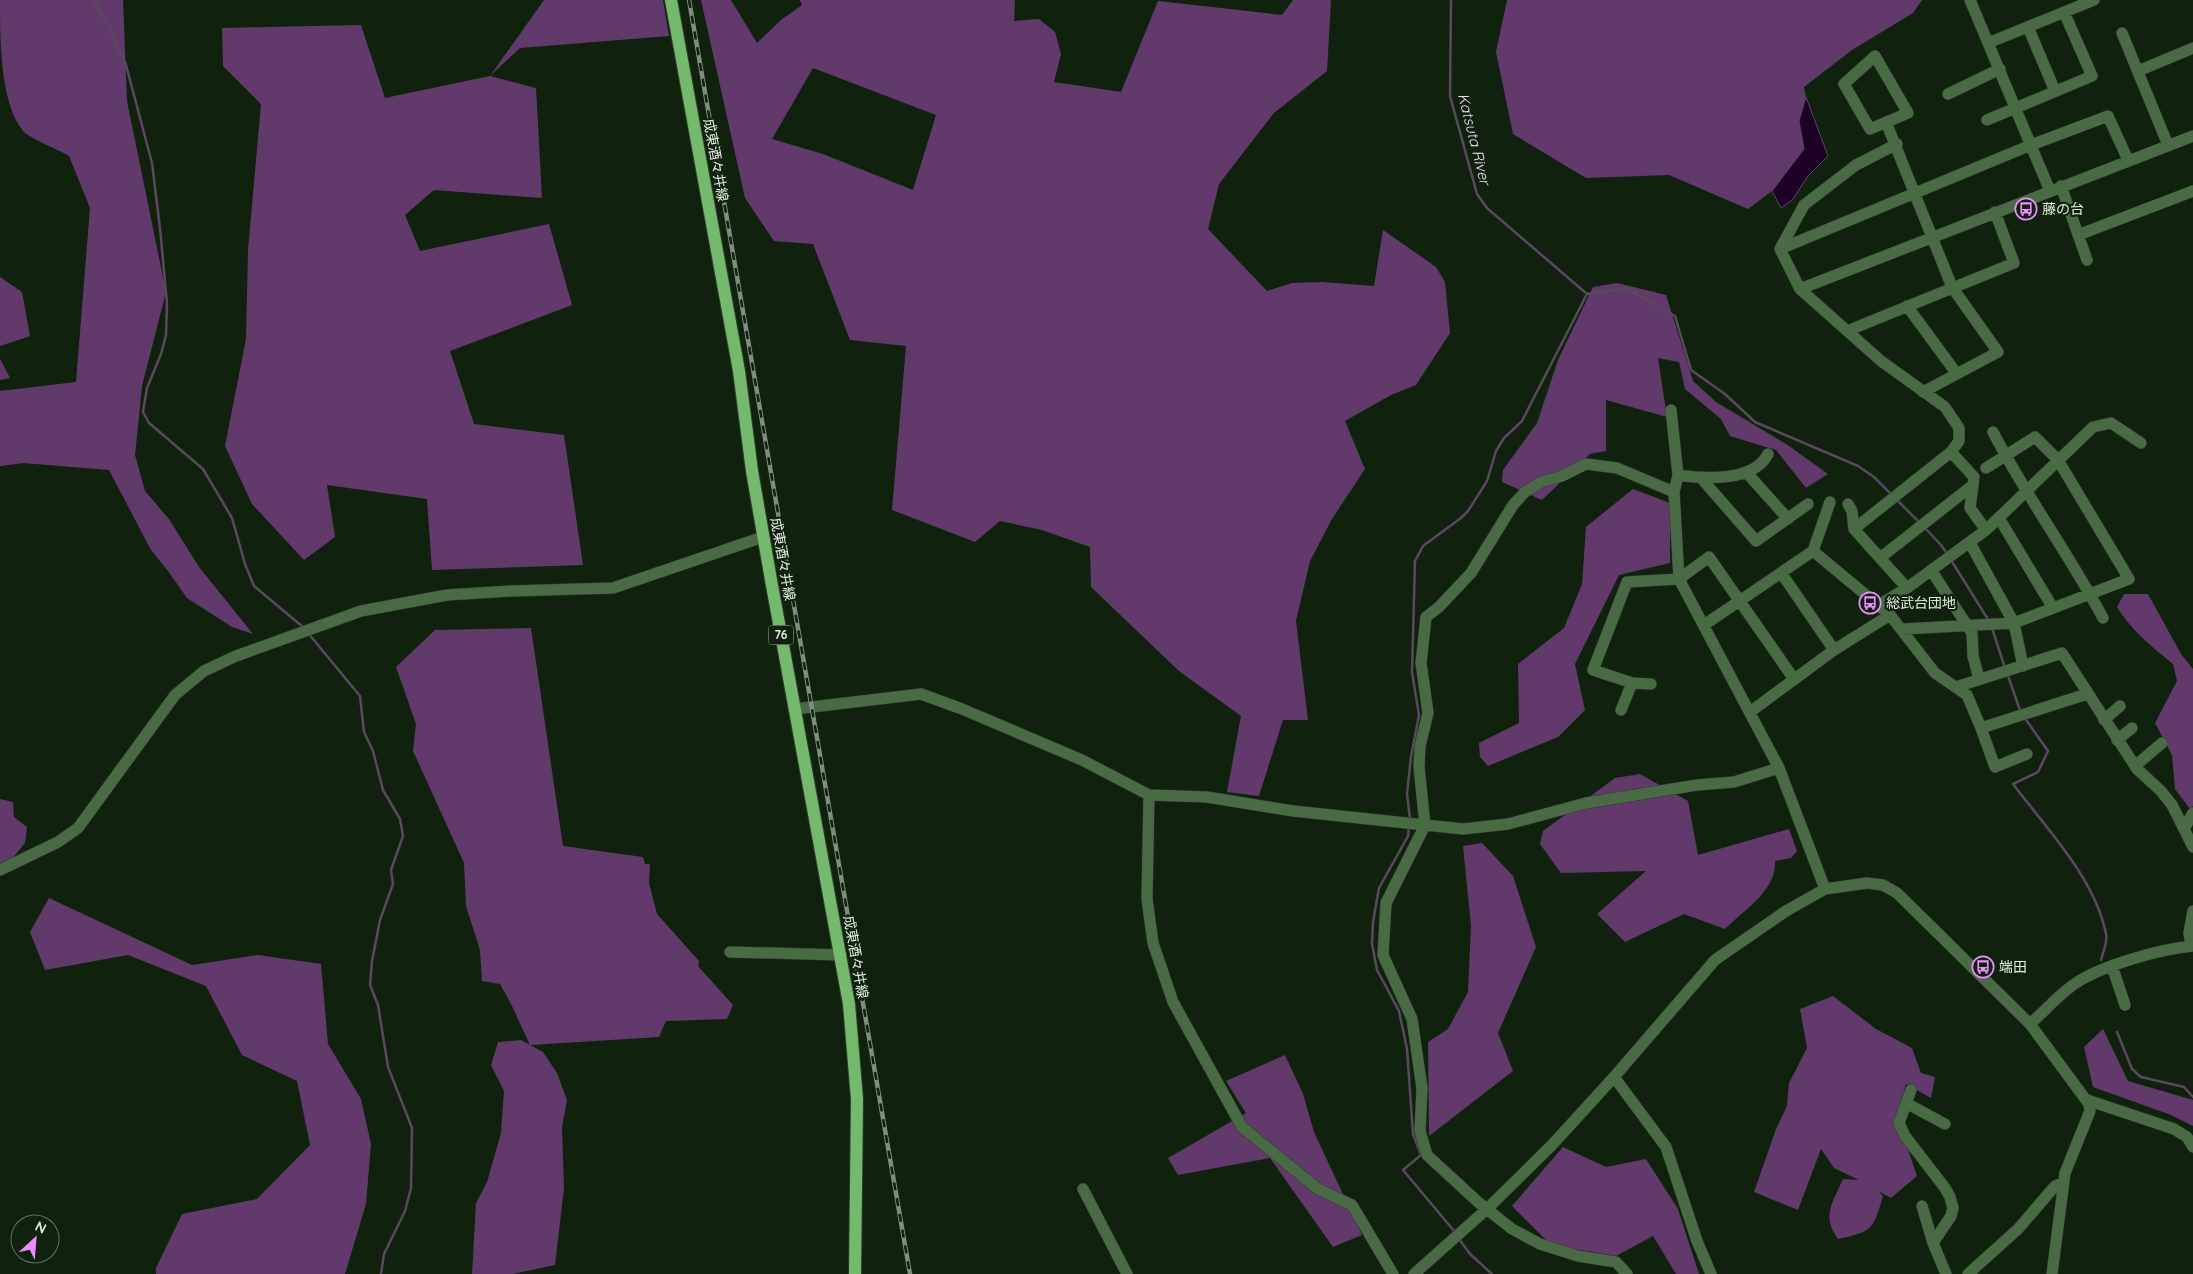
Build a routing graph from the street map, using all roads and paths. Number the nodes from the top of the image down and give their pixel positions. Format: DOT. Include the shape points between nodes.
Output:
graph roads {
  1 [pos="671,0"];
  2 [pos="1970,0"];
  3 [pos="2090,1"];
  4 [pos="2064,12"];
  5 [pos="2028,27"];
  6 [pos="2122,33"];
  7 [pos="1988,43"];
  8 [pos="2193,48"];
  9 [pos="2000,70"];
  10 [pos="2138,71"];
  11 [pos="2055,91"];
  12 [pos="1948,94"];
  13 [pos="2016,107"];
  14 [pos="1986,120"];
  15 [pos="1886,122"];
  16 [pos="2193,136"];
  17 [pos="1896,144"];
  18 [pos="2031,145"];
  19 [pos="2168,145"];
  20 [pos="2128,160"];
  21 [pos="2061,186"];
  22 [pos="2050,191"];
  23 [pos="2193,191"];
  24 [pos="1916,193"];
  25 [pos="1996,212"];
  26 [pos="2078,235"];
  27 [pos="1933,237"];
  28 [pos="1780,249"];
  29 [pos="2087,260"];
  30 [pos="1952,287"];
  31 [pos="1800,289"];
  32 [pos="1907,306"];
  33 [pos="1847,331"];
  34 [pos="1957,374"];
  35 [pos="1924,392"];
  36 [pos="1671,410"];
  37 [pos="1993,432"];
  38 [pos="2141,443"];
  39 [pos="1951,452"];
  40 [pos="1768,454"];
  41 [pos="2006,456"];
  42 [pos="2058,460"];
  43 [pos="1986,468"];
  44 [pos="1747,473"];
  45 [pos="1678,475"];
  46 [pos="1702,479"];
  47 [pos="1973,485"];
  48 [pos="1674,492"];
  49 [pos="2026,492"];
  50 [pos="1830,502"];
  51 [pos="1808,504"];
  52 [pos="1848,504"];
  53 [pos="1999,518"];
  54 [pos="1788,519"];
  55 [pos="1854,529"];
  56 [pos="1986,530"];
  57 [pos="763,536"];
  58 [pos="1970,543"];
  59 [pos="1813,551"];
  60 [pos="1880,558"];
  61 [pos="1931,570"];
  62 [pos="1782,574"];
  63 [pos="1679,579"];
  64 [pos="1907,588"];
  65 [pos="2091,595"];
  66 [pos="1741,601"];
  67 [pos="1879,605"];
  68 [pos="2053,608"];
  69 [pos="1890,615"];
  70 [pos="2103,618"];
  71 [pos="2014,623"];
  72 [pos="1704,625"];
  73 [pos="1968,626"];
  74 [pos="1903,629"];
  75 [pos="1834,650"];
  76 [pos="2023,666"];
  77 [pos="1794,679"];
  78 [pos="1979,679"];
  79 [pos="1632,683"];
  80 [pos="1651,684"];
  81 [pos="1956,687"];
  82 [pos="2088,694"];
  83 [pos="2120,706"];
  84 [pos="795,710"];
  85 [pos="1621,710"];
  86 [pos="1750,712"];
  87 [pos="2104,720"];
  88 [pos="1981,728"];
  89 [pos="2132,728"];
  90 [pos="2117,740"];
  91 [pos="2162,744"];
  92 [pos="2027,754"];
  93 [pos="2135,766"];
  94 [pos="1779,768"];
  95 [pos="1149,795"];
  96 [pos="2193,813"];
  97 [pos="1425,825"];
  98 [pos="2184,829"];
  99 [pos="2193,847"];
  100 [pos="0,870"];
  101 [pos="1825,889"];
  102 [pos="2193,911"];
  103 [pos="2192,946"];
  104 [pos="730,952"];
  105 [pos="840,955"];
  106 [pos="2112,966"];
  107 [pos="2125,1005"];
  108 [pos="2030,1024"];
  109 [pos="1614,1077"];
  110 [pos="1911,1090"];
  111 [pos="2087,1100"];
  112 [pos="1906,1103"];
  113 [pos="1945,1124"];
  114 [pos="2193,1147"];
  115 [pos="2064,1178"];
  116 [pos="1084,1189"];
  117 [pos="1922,1206"];
  118 [pos="1487,1209"];
  119 [pos="1933,1243"];
  120 [pos="855,1274"];
  121 [pos="1127,1274"];
  122 [pos="1393,1274"];
  123 [pos="1414,1274"];
  124 [pos="1627,1274"];
  125 [pos="1711,1274"];
  126 [pos="1946,1274"];
  127 [pos="1968,1274"];
  128 [pos="2052,1274"];
  1 -- 57 [label="main road, 成東酒々井線 / 76" via="739,371"];
  2 -- 7 [label="street"];
  3 -- 4 [label="street"];
  4 -- 5 [label="street"];
  4 -- 11 [label="street" via="2092,76"];
  5 -- 7 [label="street"];
  5 -- 11 [label="street"];
  6 -- 10 [label="street"];
  7 -- 9 [label="street"];
  8 -- 10 [label="street"];
  9 -- 12 [label="street"];
  9 -- 13 [label="street"];
  10 -- 19 [label="street"];
  11 -- 13 [label="street"];
  13 -- 14 [label="street"];
  13 -- 18 [label="street"];
  15 -- 15 [label="street" via="1908,112 1875,56 1844,84 1870,129"];
  15 -- 17 [label="street"];
  16 -- 19 [label="street"];
  17 -- 24 [label="street"];
  17 -- 28 [label="street" via="1856,165 1804,204"];
  18 -- 20 [label="street" via="2108,116"];
  18 -- 22 [label="street"];
  18 -- 24 [label="street"];
  19 -- 20 [label="street"];
  20 -- 21 [label="street"];
  21 -- 22 [label="street"];
  21 -- 26 [label="street"];
  22 -- 25 [label="street"];
  23 -- 26 [label="street"];
  24 -- 27 [label="street"];
  24 -- 28 [label="street"];
  25 -- 27 [label="street"];
  25 -- 30 [label="street" via="2014,263"];
  26 -- 29 [label="street"];
  27 -- 30 [label="street"];
  27 -- 31 [label="street"];
  28 -- 31 [label="street"];
  30 -- 32 [label="street"];
  30 -- 34 [label="street" via="1998,352"];
  31 -- 33 [label="street"];
  32 -- 33 [label="street"];
  32 -- 34 [label="street"];
  33 -- 35 [label="street"];
  34 -- 35 [label="street"];
  35 -- 39 [label="street" via="1945,407 1959,428 1959,442"];
  36 -- 45 [label="street"];
  37 -- 41 [label="street"];
  38 -- 42 [label="street" via="2111,423 2093,427"];
  39 -- 47 [label="street" via="1974,477"];
  39 -- 55 [label="street"];
  40 -- 44 [label="street"];
  41 -- 42 [label="street" via="2035,437"];
  41 -- 43 [label="street"];
  41 -- 49 [label="street"];
  42 -- 49 [label="street"];
  42 -- 65 [label="street" via="2129,579"];
  44 -- 46 [label="street"];
  44 -- 54 [label="street"];
  45 -- 46 [label="street"];
  45 -- 48 [label="street"];
  46 -- 54 [label="street" via="1756,541"];
  47 -- 56 [label="street" via="1970,508"];
  47 -- 60 [label="street"];
  48 -- 63 [label="street"];
  48 -- 97 [label="street" via="1617,468 1586,464 1541,482 1513,505 1471,574 1426,616 1421,663 1428,713 1419,767"];
  49 -- 53 [label="street"];
  49 -- 65 [label="street"];
  50 -- 59 [label="street"];
  51 -- 54 [label="street"];
  52 -- 55 [label="street"];
  53 -- 56 [label="street"];
  53 -- 68 [label="street"];
  55 -- 60 [label="street"];
  56 -- 58 [label="street"];
  57 -- 84 [label="main road, 成東酒々井線 / 76"];
  57 -- 100 [label="street" via="613,588 447,595 361,611 236,656 204,671 175,695 78,828 58,842"];
  58 -- 61 [label="street"];
  58 -- 71 [label="street"];
  59 -- 62 [label="street"];
  59 -- 67 [label="street"];
  60 -- 64 [label="street"];
  61 -- 64 [label="street"];
  61 -- 73 [label="street"];
  62 -- 66 [label="street"];
  62 -- 75 [label="street"];
  63 -- 66 [label="street" via="1709,557"];
  63 -- 72 [label="street"];
  63 -- 79 [label="street" via="1627,582 1593,670"];
  64 -- 67 [label="street"];
  65 -- 68 [label="street"];
  65 -- 70 [label="street"];
  66 -- 72 [label="street"];
  66 -- 77 [label="street"];
  67 -- 69 [label="street"];
  68 -- 71 [label="street"];
  69 -- 74 [label="street"];
  69 -- 75 [label="street"];
  71 -- 73 [label="street"];
  71 -- 76 [label="street"];
  72 -- 86 [label="street"];
  73 -- 74 [label="street"];
  73 -- 78 [label="street"];
  74 -- 81 [label="street" via="1934,673"];
  75 -- 77 [label="street"];
  76 -- 78 [label="street"];
  76 -- 82 [label="street" via="2062,653"];
  77 -- 86 [label="street"];
  78 -- 81 [label="street"];
  79 -- 80 [label="street"];
  79 -- 85 [label="street"];
  81 -- 88 [label="street" via="1966,695"];
  82 -- 87 [label="street"];
  82 -- 88 [label="street"];
  83 -- 87 [label="street"];
  84 -- 95 [label="street" via="921,694 1082,760"];
  84 -- 105 [label="main road, 成東酒々井線 / 76"];
  86 -- 94 [label="street"];
  87 -- 90 [label="street"];
  88 -- 92 [label="street" via="1995,766"];
  89 -- 90 [label="street"];
  90 -- 93 [label="street"];
  91 -- 93 [label="street"];
  93 -- 98 [label="street" via="2172,805"];
  94 -- 97 [label="street" via="1734,782 1586,804 1508,824 1463,829"];
  94 -- 101 [label="street"];
  95 -- 97 [label="street" via="1207,797 1294,811"];
  95 -- 122 [label="street" via="1147,899 1153,943 1173,1002 1242,1127 1318,1189 1352,1205"];
  96 -- 98 [label="street"];
  97 -- 118 [label="street" via="1386,904 1383,955 1412,1019 1422,1088 1420,1131 1427,1155"];
  98 -- 99 [label="street"];
  101 -- 108 [label="street" via="1867,883 1883,885 1897,893"];
  101 -- 109 [label="street" via="1786,911 1715,960"];
  102 -- 103 [label="street" via="2189,933"];
  103 -- 106 [label="street"];
  104 -- 105 [label="street"];
  105 -- 120 [label="main road, 成東酒々井線 / 76" via="849,1004 857,1099"];
  106 -- 107 [label="street"];
  106 -- 108 [label="street" via="2076,983"];
  108 -- 111 [label="street"];
  109 -- 118 [label="street"];
  109 -- 125 [label="street" via="1666,1147"];
  110 -- 112 [label="street"];
  111 -- 114 [label="street" via="2174,1129 2187,1137"];
  111 -- 115 [label="street" via="2090,1111"];
  112 -- 113 [label="street"];
  112 -- 119 [label="street" via="1900,1123 1905,1136 1945,1188 1953,1208"];
  115 -- 127 [label="street" via="2018,1229"];
  115 -- 128 [label="street"];
  116 -- 121 [label="street"];
  117 -- 119 [label="street"];
  118 -- 123 [label="street"];
  118 -- 124 [label="street" via="1540,1244 1578,1256 1616,1262"];
  119 -- 126 [label="street"];
}
